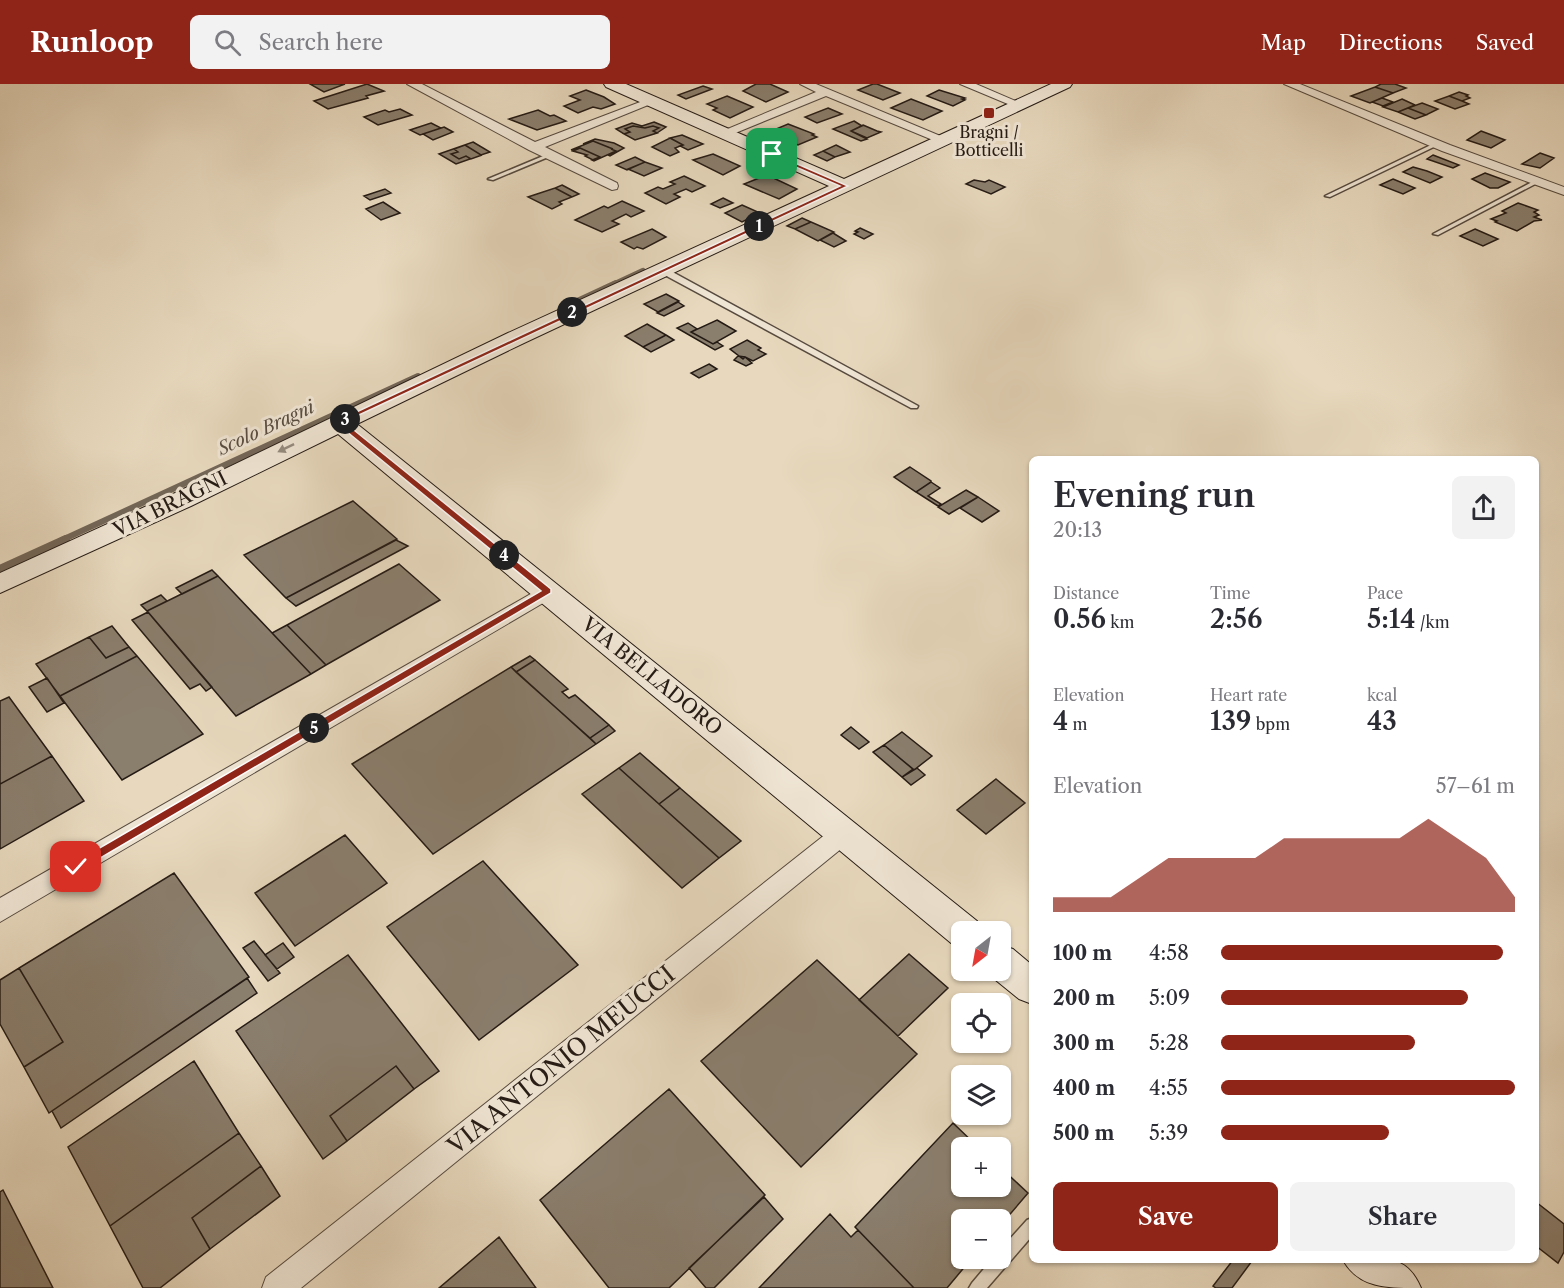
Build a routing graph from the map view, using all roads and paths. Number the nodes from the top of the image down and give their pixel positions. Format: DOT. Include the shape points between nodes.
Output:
graph roads {
  1 [pos="413,84"];
  2 [pos="612,84"];
  3 [pos="806,84"];
  4 [pos="966,84"];
  5 [pos="1064,84"];
  6 [pos="1290,84"];
  7 [pos="826,92"];
  8 [pos="652,101"];
  9 [pos="1019,105"];
  10 [pos="724,133"];
  11 [pos="944,140"];
  12 [pos="1437,144"];
  13 [pos="532,147"];
  14 [pos="550,155"];
  15 [pos="491,178"];
  16 [pos="1538,181"];
  17 [pos="612,186"];
  18 [pos="845,186"];
  19 [pos="1564,191"];
  20 [pos="1328,196"];
  21 [pos="1436,234"];
  22 [pos="664,271"];
  23 [pos="914,406"];
  24 [pos="344,434"];
  25 [pos="0,584"];
  26 [pos="548,591"];
  27 [pos="0,603"];
  28 [pos="844,833"];
  29 [pos="0,911"];
  30 [pos="951,921"];
  31 [pos="1011,970"];
  32 [pos="1029,985"];
  33 [pos="1029,1228"];
  34 [pos="1369,1263"];
  35 [pos="277,1288"];
  36 [pos="977,1288"];
  37 [pos="1399,1288"];
  1 -- 13 [label="street"];
  2 -- 8 [label="street"];
  3 -- 7 [label="street"];
  4 -- 9 [label="street"];
  5 -- 9 [label="street, VIA BRAGNI"];
  6 -- 12 [label="street"];
  7 -- 10 [label="street"];
  7 -- 11 [label="street"];
  8 -- 10 [label="street"];
  8 -- 13 [label="street"];
  9 -- 11 [label="street, VIA BRAGNI"];
  10 -- 18 [label="street"];
  11 -- 18 [label="street, VIA BRAGNI"];
  12 -- 16 [label="street"];
  12 -- 20 [label="lane"];
  13 -- 14 [label="street"];
  14 -- 15 [label="lane"];
  14 -- 17 [label="street"];
  16 -- 19 [label="street"];
  16 -- 21 [label="lane"];
  18 -- 22 [label="street, VIA BRAGNI"];
  22 -- 23 [label="lane"];
  22 -- 24 [label="street, VIA BRAGNI" via="516,338"];
  24 -- 25 [label="street, VIA BRAGNI, one-way" via="182,500"];
  24 -- 26 [label="street, VIA BELLADORO"];
  24 -- 27 [label="street, VIA BRAGNI"];
  26 -- 28 [label="street, VIA BELLADORO"];
  26 -- 29 [label="street"];
  28 -- 30 [label="street, VIA BELLADORO"];
  28 -- 35 [label="street, VIA ANTONIO MEUCCI"];
  31 -- 32 [label="street"];
  33 -- 36 [label="lane"];
  34 -- 37 [label="street"];
}
